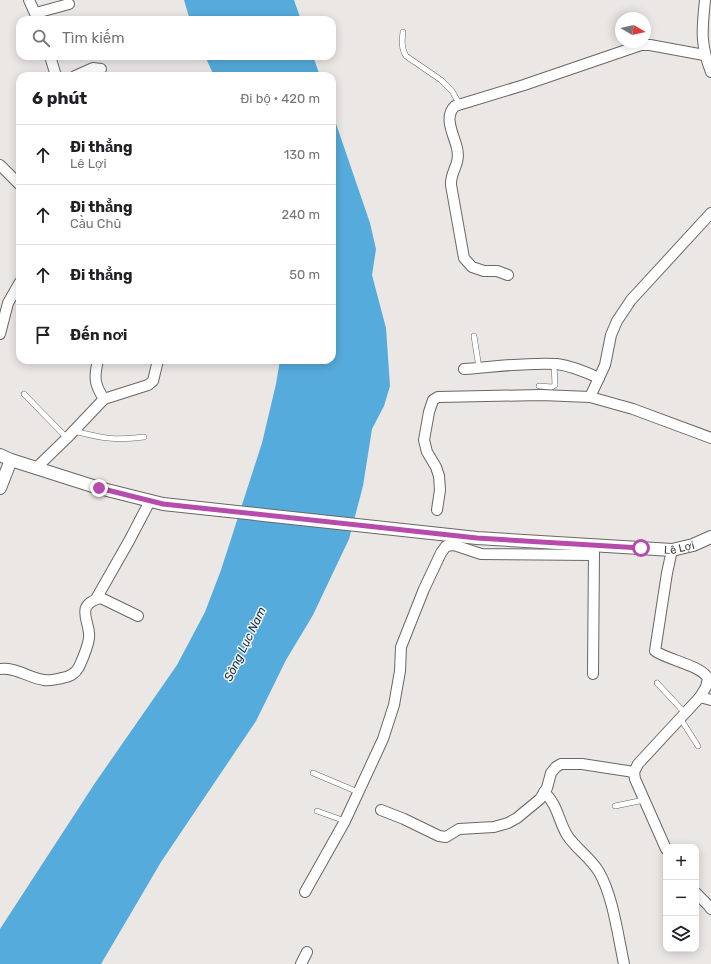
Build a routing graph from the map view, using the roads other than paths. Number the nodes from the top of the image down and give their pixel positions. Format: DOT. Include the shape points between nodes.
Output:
graph roads {
  1 [pos="29,0"];
  2 [pos="706,0"];
  3 [pos="69,4"];
  4 [pos="37,16"];
  5 [pos="404,32"];
  6 [pos="704,55"];
  7 [pos="51,60"];
  8 [pos="101,69"];
  9 [pos="55,72"];
  10 [pos="84,72"];
  11 [pos="711,72"];
  12 [pos="460,105"];
  13 [pos="0,165"];
  14 [pos="16,181"];
  15 [pos="711,215"];
  16 [pos="508,275"];
  17 [pos="16,289"];
  18 [pos="0,331"];
  19 [pos="474,336"];
  20 [pos="97,364"];
  21 [pos="157,364"];
  22 [pos="554,364"];
  23 [pos="479,368"];
  24 [pos="464,369"];
  25 [pos="599,378"];
  26 [pos="539,386"];
  27 [pos="24,394"];
  28 [pos="590,397"];
  29 [pos="104,399"];
  30 [pos="70,434"];
  31 [pos="144,437"];
  32 [pos="711,438"];
  33 [pos="5,457"];
  34 [pos="36,468"];
  35 [pos="0,488"];
  36 [pos="150,501"];
  37 [pos="437,510"];
  38 [pos="711,537"];
  39 [pos="594,550"];
  40 [pos="672,550"];
  41 [pos="96,600"];
  42 [pos="138,616"];
  43 [pos="0,669"];
  44 [pos="593,674"];
  45 [pos="709,677"];
  46 [pos="657,683"];
  47 [pos="700,697"];
  48 [pos="711,700"];
  49 [pos="683,715"];
  50 [pos="698,746"];
  51 [pos="634,772"];
  52 [pos="313,773"];
  53 [pos="358,792"];
  54 [pos="544,792"];
  55 [pos="644,800"];
  56 [pos="615,806"];
  57 [pos="382,810"];
  58 [pos="317,811"];
  59 [pos="346,821"];
  60 [pos="664,844"];
  61 [pos="305,892"];
  62 [pos="699,895"];
  63 [pos="710,904"];
  64 [pos="307,952"];
  65 [pos="301,964"];
  66 [pos="624,964"];
  1 -- 4 [label="street"];
  2 -- 6 [label="street" via="702,30"];
  3 -- 4 [label="street"];
  5 -- 12 [label="lane" via="402,41 406,56 441,80 452,91"];
  6 -- 11 [label="street"];
  6 -- 12 [label="street" via="641,45"];
  7 -- 9 [label="street"];
  8 -- 10 [label="street" via="93,68"];
  12 -- 16 [label="street" via="455,106 450,113 450,126 458,159 450,181 464,258 472,267"];
  13 -- 14 [label="street"];
  15 -- 25 [label="street" via="631,300 611,335 605,365"];
  17 -- 18 [label="street" via="8,303"];
  19 -- 23 [label="lane"];
  20 -- 29 [label="street" via="95,385"];
  21 -- 29 [label="street" via="153,380 148,385"];
  22 -- 23 [label="street"];
  22 -- 25 [label="street" via="579,369"];
  22 -- 26 [label="lane" via="555,385"];
  23 -- 24 [label="street"];
  25 -- 28 [label="street"];
  27 -- 30 [label="lane"];
  28 -- 32 [label="street"];
  28 -- 37 [label="street" via="541,395 438,397 433,400 424,440 439,476"];
  29 -- 30 [label="street"];
  30 -- 31 [label="lane" via="123,440"];
  30 -- 34 [label="street"];
  33 -- 34 [label="street, Lê Lợi"];
  33 -- 35 [label="street"];
  34 -- 36 [label="street, Lê Lợi"];
  36 -- 39 [label="street, Lê Lợi"];
  36 -- 41 [label="street"];
  38 -- 40 [label="street, Lê Lợi"];
  39 -- 40 [label="street, Lê Lợi"];
  39 -- 44 [label="street"];
  39 -- 53 [label="street" via="481,554 460,546 446,546 424,589 401,647 394,705 383,739"];
  40 -- 45 [label="street" via="655,651 702,671"];
  41 -- 42 [label="street" via="101,598"];
  41 -- 43 [label="street" via="85,610 89,637 79,667 74,674 44,680 15,670"];
  45 -- 47 [label="street"];
  46 -- 49 [label="lane"];
  47 -- 48 [label="street"];
  47 -- 49 [label="street"];
  49 -- 50 [label="lane"];
  49 -- 51 [label="street" via="638,764"];
  51 -- 54 [label="street" via="582,764 561,764 551,773"];
  51 -- 55 [label="street"];
  52 -- 53 [label="lane"];
  53 -- 59 [label="street"];
  54 -- 57 [label="street" via="540,799 508,823 494,827 459,829 446,837"];
  54 -- 66 [label="street" via="558,812 571,842 592,861 600,874 609,899"];
  55 -- 56 [label="lane"];
  55 -- 60 [label="street"];
  58 -- 59 [label="lane"];
  59 -- 61 [label="street"];
  62 -- 63 [label="street"];
  64 -- 65 [label="street"];
}
